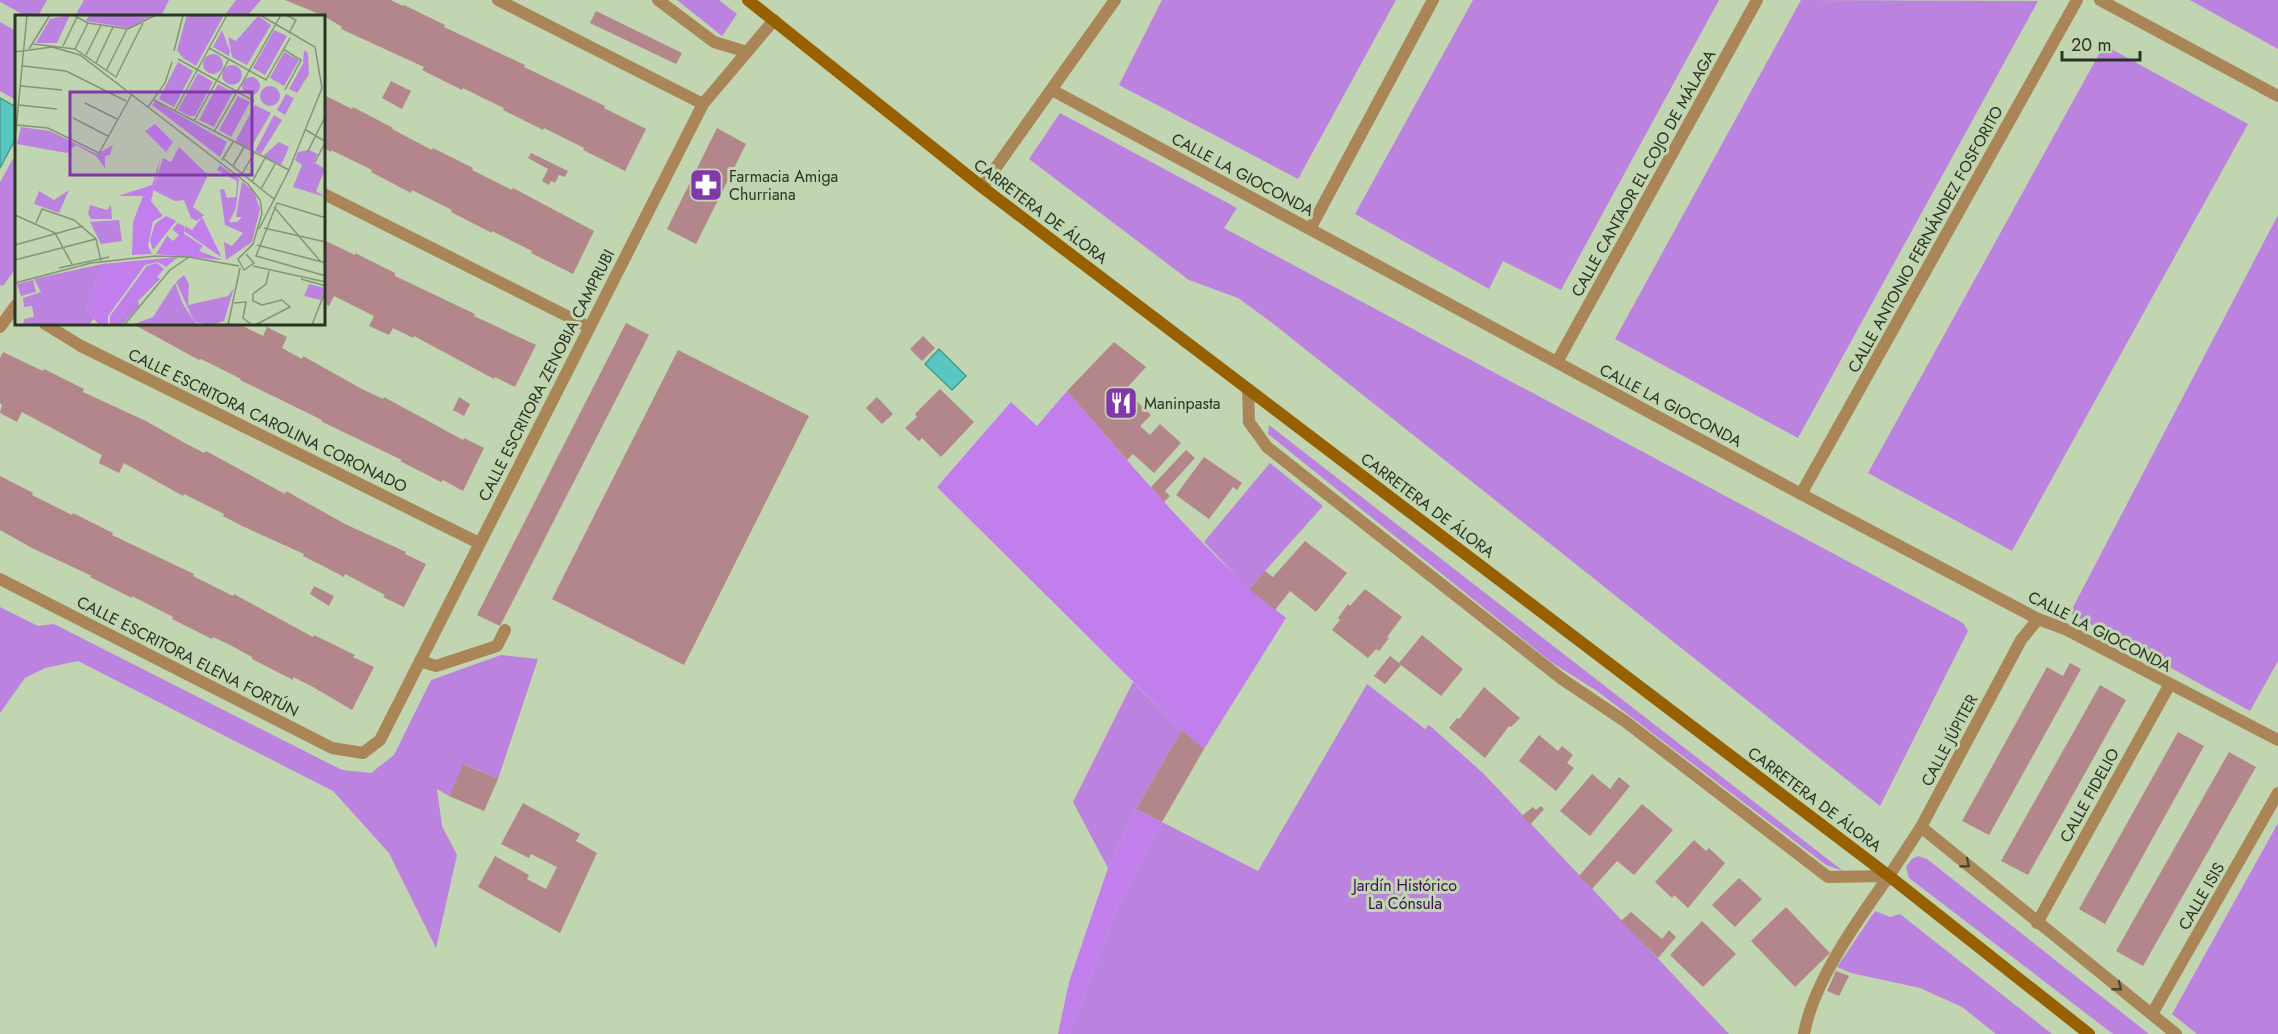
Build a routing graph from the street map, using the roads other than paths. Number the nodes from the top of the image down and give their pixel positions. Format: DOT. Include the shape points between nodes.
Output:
graph roads {
  1 [pos="498,0"];
  2 [pos="658,0"];
  3 [pos="748,0"];
  4 [pos="1115,0"];
  5 [pos="1433,0"];
  6 [pos="1757,0"];
  7 [pos="2077,0"];
  8 [pos="2100,0"];
  9 [pos="774,20"];
  10 [pos="747,52"];
  11 [pos="1052,90"];
  12 [pos="2278,96"];
  13 [pos="703,104"];
  14 [pos="982,187"];
  15 [pos="326,195"];
  16 [pos="1310,229"];
  17 [pos="15,306"];
  18 [pos="48,326"];
  19 [pos="0,327"];
  20 [pos="589,327"];
  21 [pos="1557,362"];
  22 [pos="1248,390"];
  23 [pos="1801,494"];
  24 [pos="479,543"];
  25 [pos="0,579"];
  26 [pos="2038,619"];
  27 [pos="505,630"];
  28 [pos="420,661"];
  29 [pos="2170,684"];
  30 [pos="2278,740"];
  31 [pos="363,753"];
  32 [pos="2278,793"];
  33 [pos="1921,827"];
  34 [pos="1889,876"];
  35 [pos="2037,923"];
  36 [pos="2152,1014"];
  37 [pos="1804,1034"];
  38 [pos="2089,1034"];
  39 [pos="2176,1034"];
  1 -- 13 [label="street"];
  2 -- 10 [label="street" via="714,42"];
  3 -- 9 [label="main road, CARRETERA DE ÁLORA"];
  4 -- 11 [label="street"];
  5 -- 16 [label="street"];
  6 -- 21 [label="street, CALLE CANTAOR EL COJO DE MÁLAGA"];
  7 -- 23 [label="street, CALLE ANTONIO FERNÁNDEZ FOSFORITO"];
  8 -- 12 [label="street"];
  9 -- 10 [label="street, CALLE ESCRITORA ZENOBIA CAMPRUBI"];
  9 -- 14 [label="main road, CARRETERA DE ÁLORA"];
  10 -- 13 [label="street, CALLE ESCRITORA ZENOBIA CAMPRUBI"];
  11 -- 14 [label="street"];
  11 -- 16 [label="street, CALLE LA GIOCONDA"];
  13 -- 20 [label="street, CALLE ESCRITORA ZENOBIA CAMPRUBI"];
  14 -- 22 [label="main road, CARRETERA DE ÁLORA"];
  15 -- 20 [label="street"];
  16 -- 21 [label="street, CALLE LA GIOCONDA"];
  17 -- 19 [label="street"];
  18 -- 24 [label="street, CALLE ESCRITORA CAROLINA CORONADO" via="81,346"];
  20 -- 24 [label="street, CALLE ESCRITORA ZENOBIA CAMPRUBI"];
  21 -- 23 [label="street, CALLE LA GIOCONDA"];
  22 -- 34 [label="main road, CARRETERA DE ÁLORA"];
  22 -- 34 [label="street" via="1249,422 1267,447 1562,679 1626,722 1828,877"];
  23 -- 26 [label="street, CALLE LA GIOCONDA"];
  24 -- 28 [label="street, CALLE ESCRITORA ZENOBIA CAMPRUBI"];
  25 -- 31 [label="street, CALLE ESCRITORA ELENA FORTÚN" via="332,748"];
  26 -- 29 [label="street, CALLE LA GIOCONDA" via="2066,629"];
  26 -- 33 [label="street, CALLE JÚPITER" via="2021,640"];
  27 -- 28 [label="street" via="497,646 436,666"];
  28 -- 31 [label="street, CALLE ESCRITORA ZENOBIA CAMPRUBI" via="380,740"];
  29 -- 30 [label="street, CALLE LA GIOCONDA"];
  29 -- 35 [label="street, CALLE FIDELIO"];
  32 -- 36 [label="street, CALLE ISIS"];
  33 -- 34 [label="street, CALLE JÚPITER"];
  33 -- 35 [label="street, one-way"];
  34 -- 37 [label="street, CALLE JÚPITER" via="1831,965 1806,1020"];
  34 -- 38 [label="main road, CARRETERA DE ÁLORA"];
  35 -- 36 [label="street, one-way"];
  36 -- 39 [label="street"];
}
